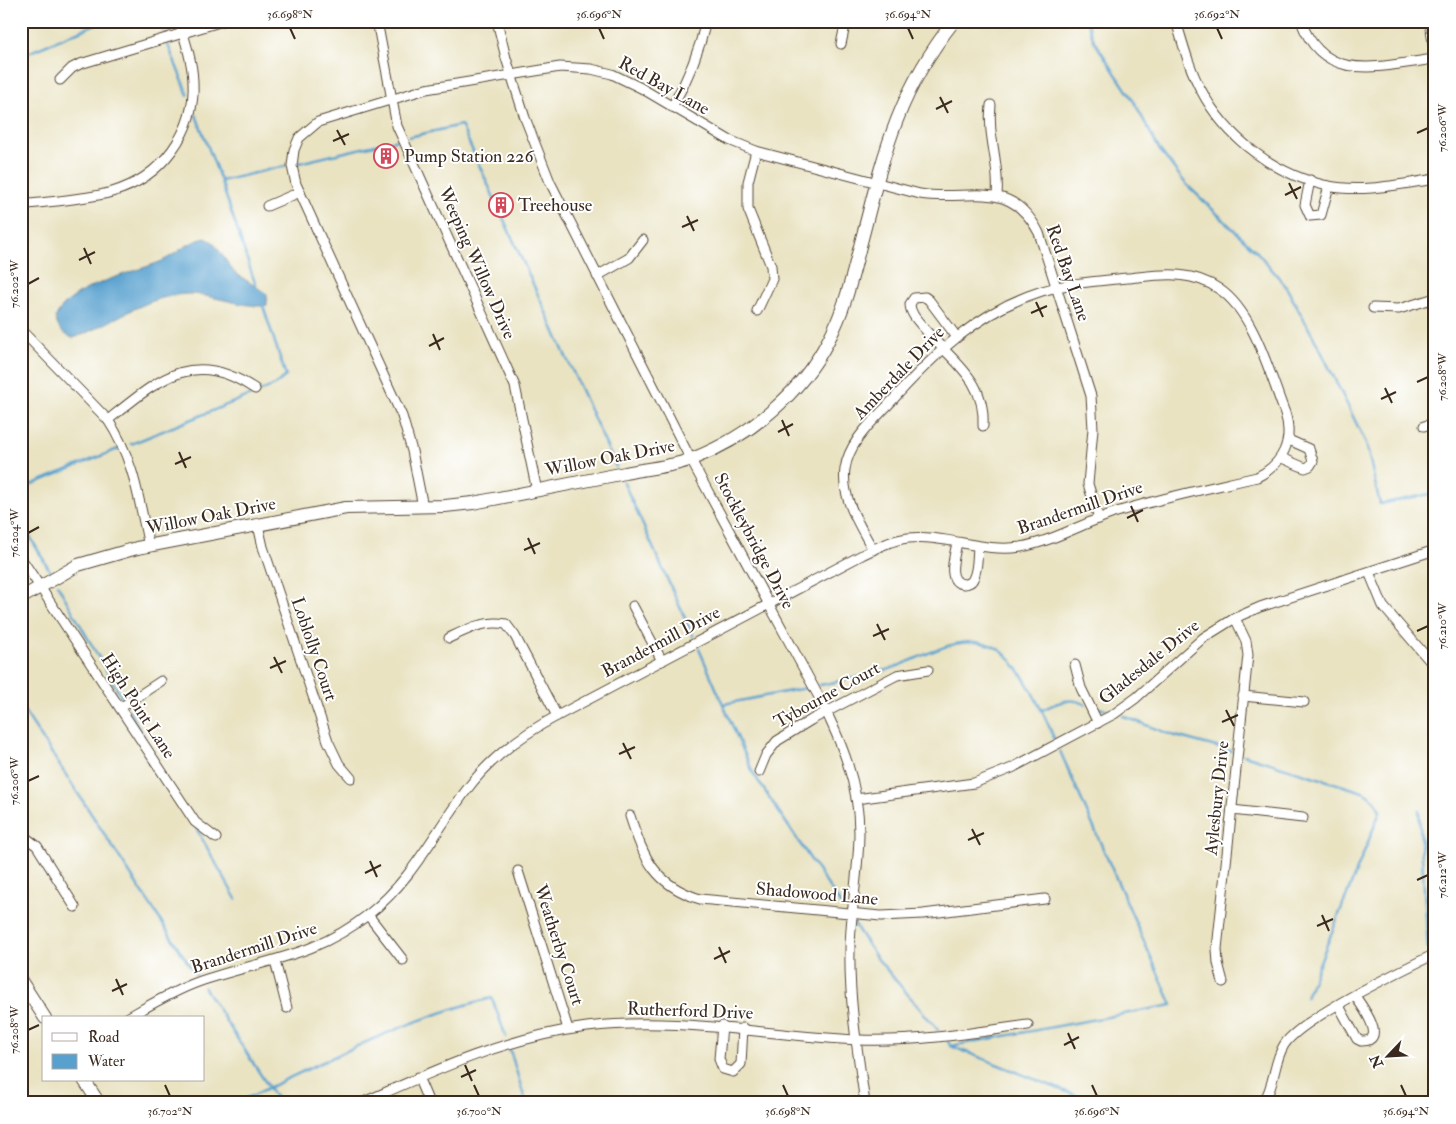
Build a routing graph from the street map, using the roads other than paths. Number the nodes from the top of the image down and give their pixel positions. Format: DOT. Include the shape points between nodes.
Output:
graph roads {
  1 [pos="179,21"];
  2 [pos="223,21"];
  3 [pos="377,21"];
  4 [pos="497,21"];
  5 [pos="706,21"];
  6 [pos="846,21"];
  7 [pos="954,21"];
  8 [pos="1176,21"];
  9 [pos="1302,21"];
  10 [pos="1430,21"];
  11 [pos="183,33"];
  12 [pos="841,44"];
  13 [pos="1435,58"];
  14 [pos="512,77"];
  15 [pos="60,80"];
  16 [pos="391,99"];
  17 [pos="991,105"];
  18 [pos="672,107"];
  19 [pos="756,151"];
  20 [pos="1435,179"];
  21 [pos="1310,180"];
  22 [pos="876,182"];
  23 [pos="1329,186"];
  24 [pos="300,192"];
  25 [pos="997,195"];
  26 [pos="21,205"];
  27 [pos="267,206"];
  28 [pos="643,240"];
  29 [pos="598,276"];
  30 [pos="1058,287"];
  31 [pos="1435,298"];
  32 [pos="1373,308"];
  33 [pos="757,311"];
  34 [pos="21,330"];
  35 [pos="956,336"];
  36 [pos="941,349"];
  37 [pos="255,389"];
  38 [pos="108,420"];
  39 [pos="1435,423"];
  40 [pos="983,426"];
  41 [pos="1424,426"];
  42 [pos="1288,440"];
  43 [pos="1284,454"];
  44 [pos="691,460"];
  45 [pos="537,491"];
  46 [pos="423,507"];
  47 [pos="1099,519"];
  48 [pos="258,525"];
  49 [pos="957,543"];
  50 [pos="149,546"];
  51 [pos="978,547"];
  52 [pos="873,550"];
  53 [pos="1435,550"];
  54 [pos="21,558"];
  55 [pos="1369,572"];
  56 [pos="40,586"];
  57 [pos="21,598"];
  58 [pos="770,603"];
  59 [pos="633,606"];
  60 [pos="1234,618"];
  61 [pos="449,638"];
  62 [pos="662,661"];
  63 [pos="1075,665"];
  64 [pos="1435,667"];
  65 [pos="928,670"];
  66 [pos="160,681"];
  67 [pos="1243,696"];
  68 [pos="1304,702"];
  69 [pos="120,708"];
  70 [pos="827,712"];
  71 [pos="557,716"];
  72 [pos="1098,723"];
  73 [pos="759,772"];
  74 [pos="351,778"];
  75 [pos="856,799"];
  76 [pos="1232,810"];
  77 [pos="630,816"];
  78 [pos="1303,818"];
  79 [pos="21,834"];
  80 [pos="216,838"];
  81 [pos="518,871"];
  82 [pos="1046,899"];
  83 [pos="75,907"];
  84 [pos="368,915"];
  85 [pos="852,915"];
  86 [pos="1435,954"];
  87 [pos="402,960"];
  88 [pos="275,961"];
  89 [pos="21,981"];
  90 [pos="1223,982"];
  91 [pos="1355,996"];
  92 [pos="1339,1006"];
  93 [pos="287,1008"];
  94 [pos="43,1016"];
  95 [pos="131,1016"];
  96 [pos="1028,1025"];
  97 [pos="722,1026"];
  98 [pos="743,1028"];
  99 [pos="568,1029"];
  100 [pos="856,1040"];
  101 [pos="418,1078"];
  102 [pos="85,1082"];
  103 [pos="99,1103"];
  104 [pos="362,1103"];
  105 [pos="429,1103"];
  106 [pos="865,1103"];
  107 [pos="1263,1103"];
  1 -- 11 [label="street"];
  2 -- 11 [label="street"];
  3 -- 16 [label="street, Weeping Willow Drive"];
  4 -- 14 [label="street, Stockleybridge Drive"];
  5 -- 18 [label="street" via="689,77"];
  6 -- 12 [label="street"];
  7 -- 22 [label="street, Willow Oak Drive" via="906,96 888,139"];
  8 -- 21 [label="street" via="1200,87 1230,131 1260,157"];
  9 -- 13 [label="street" via="1306,34 1325,56 1351,67 1370,68"];
  10 -- 13 [label="street"];
  11 -- 15 [label="street" via="80,64"];
  11 -- 26 [label="street" via="191,65 193,97 186,125 170,154 153,171 120,190"];
  14 -- 16 [label="street, Red Bay Lane" via="458,83"];
  14 -- 18 [label="street, Red Bay Lane" via="550,68 591,69 612,74"];
  14 -- 29 [label="street, Stockleybridge Drive" via="550,182"];
  16 -- 24 [label="street, Red Bay Lane" via="330,117 307,129 293,156"];
  16 -- 45 [label="street, Weeping Willow Drive" via="403,140 515,386"];
  17 -- 25 [label="street" via="989,129 999,175"];
  18 -- 19 [label="street, Red Bay Lane" via="729,140"];
  19 -- 22 [label="street, Red Bay Lane"];
  19 -- 33 [label="street" via="748,182 748,209 771,266 772,279"];
  20 -- 23 [label="street" via="1373,188"];
  21 -- 23 [label="street"];
  21 -- 23 [label="street" via="1305,205 1310,216 1321,215"];
  22 -- 25 [label="street, Red Bay Lane" via="932,196"];
  22 -- 44 [label="street, Willow Oak Drive" via="847,296 829,340 816,361 779,406 733,439"];
  24 -- 27 [label="street"];
  24 -- 46 [label="street, Red Bay Lane" via="402,416"];
  25 -- 30 [label="street, Red Bay Lane" via="1022,208 1033,221"];
  28 -- 29 [label="street" via="629,258"];
  29 -- 44 [label="street, Stockleybridge Drive"];
  30 -- 35 [label="street, Amberdale Drive" via="1002,308"];
  30 -- 42 [label="street, Amberdale Drive" via="1170,274 1202,280 1219,288 1238,305 1250,324 1286,413"];
  30 -- 47 [label="street, Red Bay Lane" via="1091,396 1093,429 1088,484"];
  31 -- 32 [label="street" via="1399,309"];
  34 -- 38 [label="street"];
  35 -- 36 [label="street, Amberdale Drive"];
  35 -- 36 [label="street" via="929,300 919,296 914,298 910,304 914,316"];
  36 -- 40 [label="street" via="974,382 983,406"];
  36 -- 52 [label="street, Amberdale Drive" via="869,426 848,458 845,470 847,498"];
  37 -- 38 [label="street" via="230,374 200,369 180,372 156,383"];
  38 -- 50 [label="street" via="133,469"];
  39 -- 41 [label="street"];
  42 -- 43 [label="street, Amberdale Drive"];
  42 -- 43 [label="street" via="1309,449 1313,461 1304,468"];
  43 -- 47 [label="street, Brandermill Drive" via="1267,472 1257,477 1142,504"];
  44 -- 45 [label="street, Willow Oak Drive"];
  44 -- 58 [label="street, Stockleybridge Drive"];
  45 -- 46 [label="street, Willow Oak Drive" via="473,503"];
  46 -- 48 [label="street, Willow Oak Drive" via="346,508"];
  47 -- 51 [label="street, Brandermill Drive" via="1030,545"];
  48 -- 50 [label="street, Willow Oak Drive"];
  48 -- 74 [label="street, Loblolly Court" via="328,741 335,758"];
  49 -- 51 [label="street, Brandermill Drive"];
  49 -- 51 [label="street" via="952,572 958,583 972,582"];
  49 -- 52 [label="street, Brandermill Drive" via="908,538"];
  50 -- 56 [label="street, Willow Oak Drive" via="92,560"];
  52 -- 58 [label="street, Brandermill Drive"];
  53 -- 55 [label="street, Gladesdale Drive"];
  54 -- 56 [label="street, High Point Lane"];
  55 -- 60 [label="street, Gladesdale Drive" via="1260,606"];
  55 -- 64 [label="street" via="1383,606"];
  56 -- 57 [label="street, Willow Oak Drive"];
  56 -- 69 [label="street, High Point Lane"];
  58 -- 62 [label="street, Brandermill Drive"];
  58 -- 70 [label="street, Stockleybridge Drive"];
  59 -- 62 [label="street"];
  60 -- 67 [label="street, Aylesbury Drive" via="1246,641 1248,655"];
  60 -- 72 [label="street, Gladesdale Drive" via="1185,652 1125,707"];
  61 -- 71 [label="street" via="476,626 493,622 506,624"];
  62 -- 71 [label="street, Brandermill Drive"];
  63 -- 72 [label="street" via="1081,688"];
  65 -- 70 [label="street, Tybourne Court" via="897,675"];
  66 -- 69 [label="street"];
  67 -- 68 [label="street"];
  67 -- 76 [label="street, Aylesbury Drive"];
  69 -- 80 [label="street, High Point Lane" via="195,822"];
  70 -- 73 [label="street, Tybourne Court" via="778,742 766,755"];
  70 -- 75 [label="street, Stockleybridge Drive" via="848,763"];
  71 -- 84 [label="street, Brandermill Drive" via="518,739 478,776 402,883"];
  72 -- 75 [label="street, Gladesdale Drive" via="974,784"];
  75 -- 85 [label="street, Stockleybridge Drive" via="859,830"];
  76 -- 78 [label="street"];
  76 -- 90 [label="street, Aylesbury Drive" via="1217,949"];
  77 -- 85 [label="street, Shadowood Lane" via="647,862 679,891 713,902"];
  79 -- 83 [label="street" via="37,846"];
  81 -- 99 [label="street, Weatherby Court"];
  82 -- 85 [label="street, Shadowood Lane" via="916,915"];
  84 -- 87 [label="street"];
  84 -- 88 [label="street, Brandermill Drive" via="324,943"];
  85 -- 100 [label="street, Stockleybridge Drive" via="850,981"];
  86 -- 91 [label="street"];
  88 -- 93 [label="street"];
  88 -- 95 [label="street, Brandermill Drive" via="184,987"];
  89 -- 94 [label="street"];
  91 -- 92 [label="street"];
  91 -- 92 [label="street" via="1374,1029 1370,1040 1361,1042 1357,1038"];
  92 -- 107 [label="street" via="1294,1032 1276,1061"];
  96 -- 100 [label="street, Rutherford Drive" via="932,1038"];
  97 -- 98 [label="street, Rutherford Drive"];
  97 -- 98 [label="street" via="719,1059 728,1072 733,1072 741,1064"];
  97 -- 99 [label="street, Rutherford Drive" via="660,1022"];
  98 -- 100 [label="street, Rutherford Drive"];
  99 -- 101 [label="street, Rutherford Drive" via="492,1048"];
  100 -- 106 [label="street, Stockleybridge Drive"];
  101 -- 104 [label="street, Rutherford Drive"];
  101 -- 105 [label="street"];
  102 -- 103 [label="street"];
}
